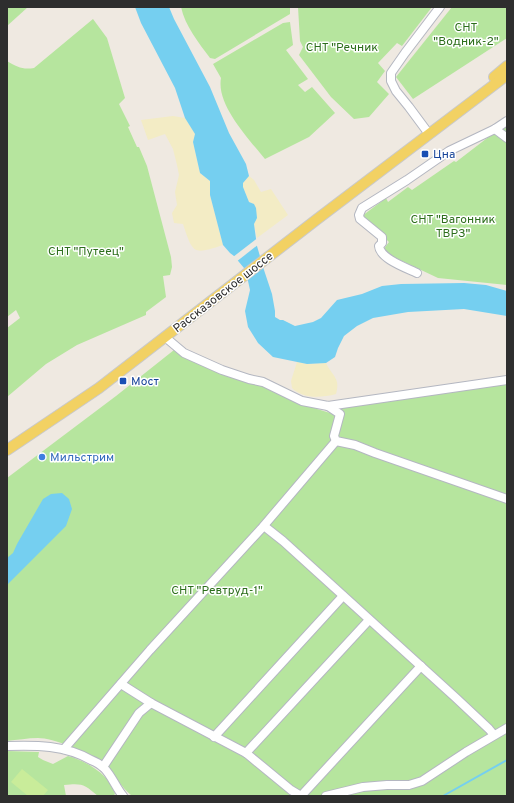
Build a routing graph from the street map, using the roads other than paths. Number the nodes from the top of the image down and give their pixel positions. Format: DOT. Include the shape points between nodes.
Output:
graph roads {
  1 [pos="440,7"];
  2 [pos="507,66"];
  3 [pos="507,75"];
  4 [pos="507,121"];
  5 [pos="495,129"];
  6 [pos="432,132"];
  7 [pos="507,138"];
  8 [pos="417,273"];
  9 [pos="165,337"];
  10 [pos="507,380"];
  11 [pos="328,406"];
  12 [pos="336,441"];
  13 [pos="7,450"];
  14 [pos="507,499"];
  15 [pos="264,526"];
  16 [pos="343,596"];
  17 [pos="369,620"];
  18 [pos="421,666"];
  19 [pos="122,684"];
  20 [pos="151,703"];
  21 [pos="505,728"];
  22 [pos="494,735"];
  23 [pos="214,737"];
  24 [pos="7,746"];
  25 [pos="64,749"];
  26 [pos="246,753"];
  27 [pos="103,767"];
  28 [pos="122,796"];
  29 [pos="301,796"];
  30 [pos="326,796"];
  1 -- 6 [label="street" via="391,73 391,81 396,91"];
  2 -- 6 [label="main road, Рассказовское шоссе"];
  3 -- 6 [label="main road, Рассказовское шоссе"];
  4 -- 5 [label="street"];
  5 -- 7 [label="street"];
  5 -- 8 [label="street" via="449,151 362,208 360,219 382,237 379,246 382,254"];
  6 -- 9 [label="main road, Рассказовское шоссе"];
  9 -- 11 [label="street" via="184,353 222,370 263,382 302,402"];
  9 -- 13 [label="main road, Рассказовское шоссе" via="99,388"];
  10 -- 11 [label="street"];
  11 -- 12 [label="street" via="340,414 334,436"];
  12 -- 14 [label="street" via="355,445"];
  12 -- 15 [label="street"];
  15 -- 16 [label="street"];
  15 -- 19 [label="street"];
  16 -- 17 [label="street"];
  16 -- 23 [label="street"];
  17 -- 18 [label="street"];
  17 -- 26 [label="street"];
  18 -- 22 [label="street"];
  18 -- 29 [label="street"];
  19 -- 20 [label="street"];
  19 -- 25 [label="street"];
  20 -- 23 [label="street"];
  20 -- 27 [label="street" via="139,713"];
  21 -- 22 [label="street"];
  22 -- 30 [label="street" via="422,781 409,785 363,787"];
  23 -- 26 [label="street"];
  24 -- 25 [label="street"];
  25 -- 27 [label="street" via="82,755"];
  26 -- 29 [label="street"];
  27 -- 28 [label="street"];
}
